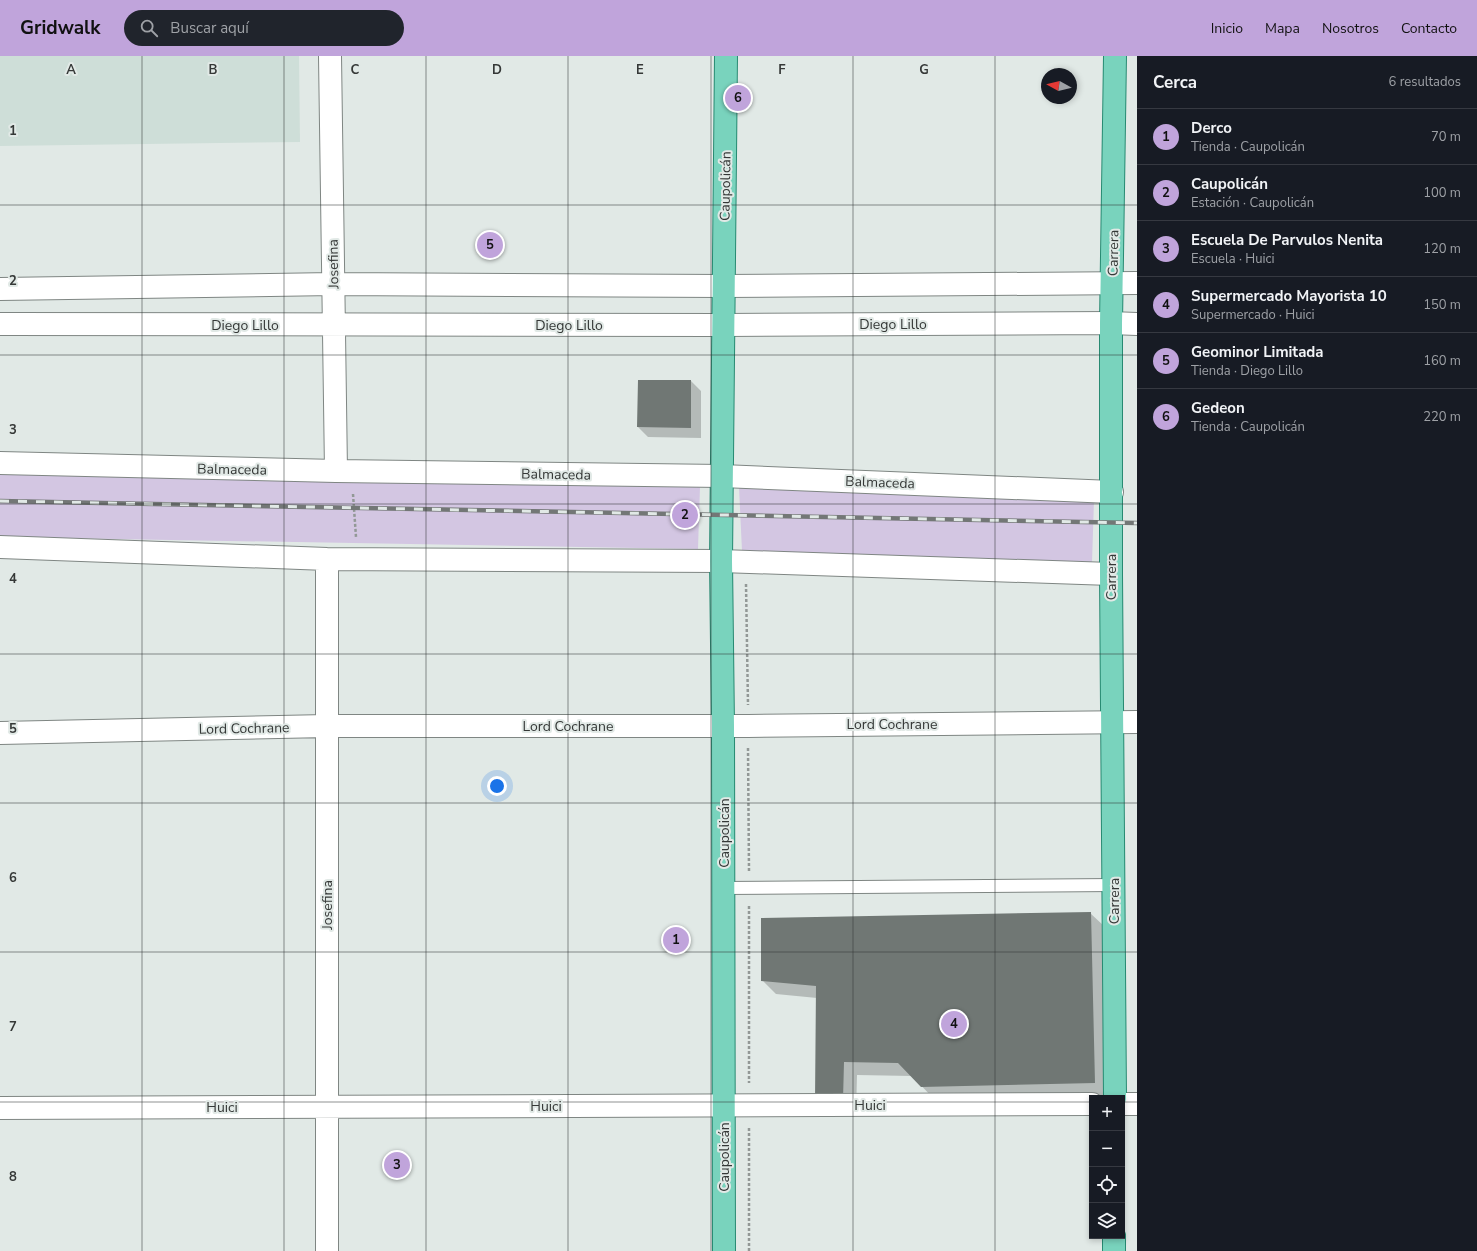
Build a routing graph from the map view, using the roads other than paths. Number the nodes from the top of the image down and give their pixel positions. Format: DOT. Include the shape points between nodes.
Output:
graph roads {
  1 [pos="330,56"];
  2 [pos="726,56"];
  3 [pos="1116,56"];
  4 [pos="1137,283"];
  5 [pos="334,284"];
  6 [pos="1112,284"];
  7 [pos="724,286"];
  8 [pos="0,289"];
  9 [pos="1112,323"];
  10 [pos="0,324"];
  11 [pos="1137,324"];
  12 [pos="334,325"];
  13 [pos="724,325"];
  14 [pos="0,463"];
  15 [pos="343,471"];
  16 [pos="722,476"];
  17 [pos="1112,492"];
  18 [pos="0,547"];
  19 [pos="327,559"];
  20 [pos="721,561"];
  21 [pos="1111,574"];
  22 [pos="1112,722"];
  23 [pos="1137,722"];
  24 [pos="327,726"];
  25 [pos="723,726"];
  26 [pos="0,733"];
  27 [pos="1114,885"];
  28 [pos="724,888"];
  29 [pos="1115,1095"];
  30 [pos="1089,1104"];
  31 [pos="1125,1104"];
  32 [pos="1137,1104"];
  33 [pos="724,1105"];
  34 [pos="327,1107"];
  35 [pos="0,1108"];
  36 [pos="1114,1239"];
  37 [pos="327,1251"];
  38 [pos="724,1251"];
  39 [pos="1114,1251"];
  1 -- 5 [label="street, Josefina"];
  2 -- 7 [label="main road, Caupolicán"];
  3 -- 6 [label="main road, Carrera"];
  4 -- 6 [label="street"];
  5 -- 7 [label="street"];
  5 -- 8 [label="street"];
  5 -- 12 [label="street, Josefina"];
  6 -- 7 [label="street"];
  6 -- 9 [label="main road, Carrera"];
  7 -- 13 [label="main road, Caupolicán"];
  9 -- 11 [label="street, Diego Lillo"];
  9 -- 13 [label="street, Diego Lillo"];
  9 -- 17 [label="main road, Carrera"];
  10 -- 12 [label="street, Diego Lillo"];
  12 -- 13 [label="street, Diego Lillo"];
  12 -- 15 [label="street, Josefina"];
  13 -- 16 [label="main road, Caupolicán"];
  14 -- 15 [label="street, Balmaceda"];
  15 -- 16 [label="street, Balmaceda"];
  16 -- 17 [label="street, Balmaceda"];
  16 -- 20 [label="main road, Caupolicán"];
  17 -- 21 [label="main road, Carrera"];
  18 -- 19 [label="street"];
  19 -- 20 [label="street"];
  19 -- 24 [label="street, Josefina"];
  20 -- 21 [label="street"];
  20 -- 25 [label="main road, Caupolicán"];
  21 -- 22 [label="main road, Carrera"];
  22 -- 23 [label="street, Lord Cochrane"];
  22 -- 25 [label="street, Lord Cochrane"];
  22 -- 27 [label="main road, Carrera"];
  24 -- 25 [label="street, Lord Cochrane"];
  24 -- 26 [label="street, Lord Cochrane"];
  24 -- 34 [label="street, Josefina"];
  25 -- 28 [label="main road, Caupolicán"];
  27 -- 28 [label="lane"];
  27 -- 29 [label="main road, Carrera"];
  28 -- 33 [label="main road, Caupolicán"];
  30 -- 33 [label="street, Huici"];
  31 -- 32 [label="street"];
  33 -- 34 [label="street, Huici"];
  33 -- 38 [label="main road, Caupolicán"];
  34 -- 35 [label="street, Huici"];
  34 -- 37 [label="street, Josefina"];
  36 -- 39 [label="main road"];
}
